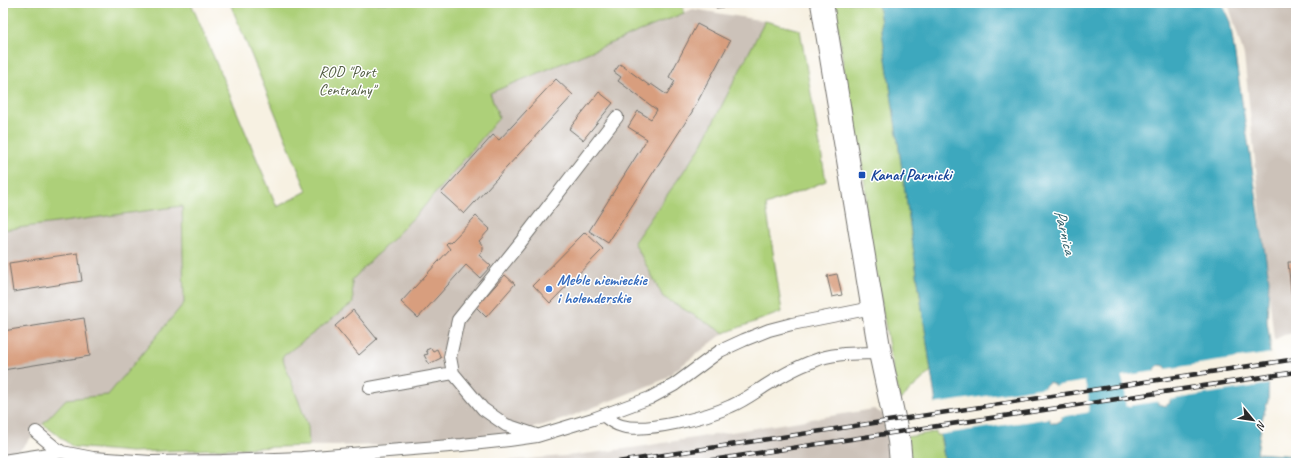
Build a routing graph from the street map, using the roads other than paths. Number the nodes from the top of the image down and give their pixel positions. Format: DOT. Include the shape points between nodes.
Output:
graph roads {
  1 [pos="822,3"];
  2 [pos="617,117"];
  3 [pos="872,308"];
  4 [pos="880,353"];
  5 [pos="453,373"];
  6 [pos="370,388"];
  7 [pos="603,415"];
  8 [pos="36,432"];
  9 [pos="537,436"];
  10 [pos="62,452"];
  11 [pos="3,461"];
  12 [pos="901,463"];
  1 -- 3 [label="street"];
  2 -- 5 [label="lane" via="458,320 450,357"];
  3 -- 4 [label="street"];
  3 -- 7 [label="lane" via="769,330 720,351 674,385 650,398"];
  4 -- 7 [label="lane" via="847,354 815,360 785,373 731,406 693,420 631,427 611,422"];
  4 -- 12 [label="street" via="899,441"];
  5 -- 6 [label="lane"];
  5 -- 9 [label="lane" via="483,409 506,425"];
  7 -- 9 [label="lane"];
  8 -- 10 [label="lane"];
  9 -- 10 [label="lane" via="302,458 222,461 122,461"];
  10 -- 11 [label="lane"];
}
